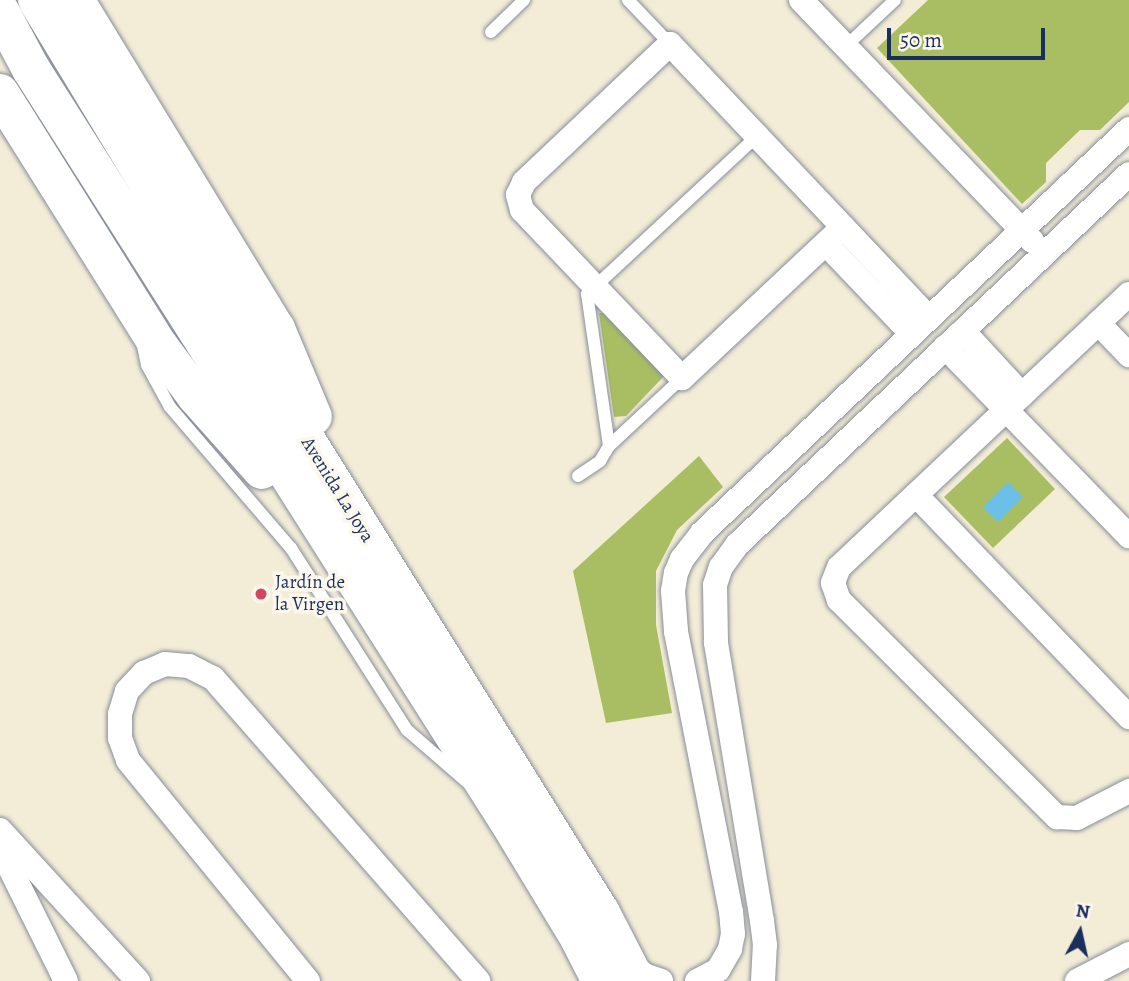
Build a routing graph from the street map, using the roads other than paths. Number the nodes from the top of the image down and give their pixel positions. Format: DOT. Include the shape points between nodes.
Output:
graph roads {
  1 [pos="37,0"];
  2 [pos="75,0"];
  3 [pos="524,0"];
  4 [pos="628,0"];
  5 [pos="801,0"];
  6 [pos="895,0"];
  7 [pos="0,11"];
  8 [pos="491,32"];
  9 [pos="670,44"];
  10 [pos="846,47"];
  11 [pos="0,93"];
  12 [pos="1129,129"];
  13 [pos="757,136"];
  14 [pos="1129,174"];
  15 [pos="1022,230"];
  16 [pos="835,235"];
  17 [pos="1044,255"];
  18 [pos="594,287"];
  19 [pos="1129,294"];
  20 [pos="141,318"];
  21 [pos="1098,323"];
  22 [pos="921,326"];
  23 [pos="954,339"];
  24 [pos="1129,355"];
  25 [pos="682,378"];
  26 [pos="1015,402"];
  27 [pos="609,446"];
  28 [pos="578,476"];
  29 [pos="916,495"];
  30 [pos="1129,536"];
  31 [pos="347,540"];
  32 [pos="719,657"];
  33 [pos="683,667"];
  34 [pos="1129,717"];
  35 [pos="1129,791"];
  36 [pos="510,824"];
  37 [pos="0,830"];
  38 [pos="0,848"];
  39 [pos="1129,954"];
  40 [pos="621,973"];
  41 [pos="1088,978"];
  42 [pos="66,981"];
  43 [pos="138,981"];
  44 [pos="308,981"];
  45 [pos="478,981"];
  46 [pos="662,981"];
  47 [pos="698,981"];
  48 [pos="734,981"];
  49 [pos="763,981"];
  1 -- 31 [label="main road, Avenida La Joya"];
  2 -- 31 [label="main road" via="276,329"];
  3 -- 8 [label="lane"];
  4 -- 9 [label="lane"];
  5 -- 10 [label="street"];
  6 -- 10 [label="lane"];
  7 -- 31 [label="main road, Avenida La Joya" via="31,69"];
  9 -- 13 [label="street"];
  9 -- 18 [label="street" via="520,187 522,210"];
  10 -- 15 [label="street"];
  11 -- 20 [label="main road"];
  12 -- 15 [label="street"];
  13 -- 16 [label="street"];
  13 -- 18 [label="lane"];
  14 -- 17 [label="street"];
  15 -- 17 [label="street"];
  15 -- 22 [label="street"];
  16 -- 22 [label="street"];
  16 -- 25 [label="street"];
  17 -- 23 [label="street"];
  18 -- 25 [label="street"];
  18 -- 27 [label="lane" via="587,294"];
  19 -- 21 [label="street"];
  20 -- 31 [label="main road" via="196,396"];
  20 -- 36 [label="lane" via="147,365 170,407 291,548 407,730"];
  21 -- 24 [label="street"];
  21 -- 26 [label="street"];
  22 -- 33 [label="street" via="690,546 676,573 673,591"];
  23 -- 26 [label="street"];
  23 -- 32 [label="street" via="729,555 715,585"];
  25 -- 27 [label="lane"];
  26 -- 29 [label="street"];
  26 -- 30 [label="street"];
  27 -- 28 [label="lane" via="600,461"];
  29 -- 34 [label="street"];
  29 -- 35 [label="street" via="839,567 833,583 839,600 1057,817 1077,818"];
  31 -- 36 [label="main road, Avenida La Joya"];
  31 -- 40 [label="main road, Avenida La Joya" via="601,913"];
  32 -- 33 [label="street"];
  32 -- 49 [label="street" via="762,921"];
  33 -- 47 [label="street" via="732,912 730,949 718,970"];
  36 -- 40 [label="main road, Avenida La Joya" via="579,938"];
  37 -- 43 [label="street"];
  38 -- 42 [label="street"];
  39 -- 41 [label="street"];
  40 -- 46 [label="street"];
  44 -- 45 [label="street" via="128,760 120,738 120,714 127,691 144,673 165,664 189,666 213,678"];
  47 -- 48 [label="street"];
}
